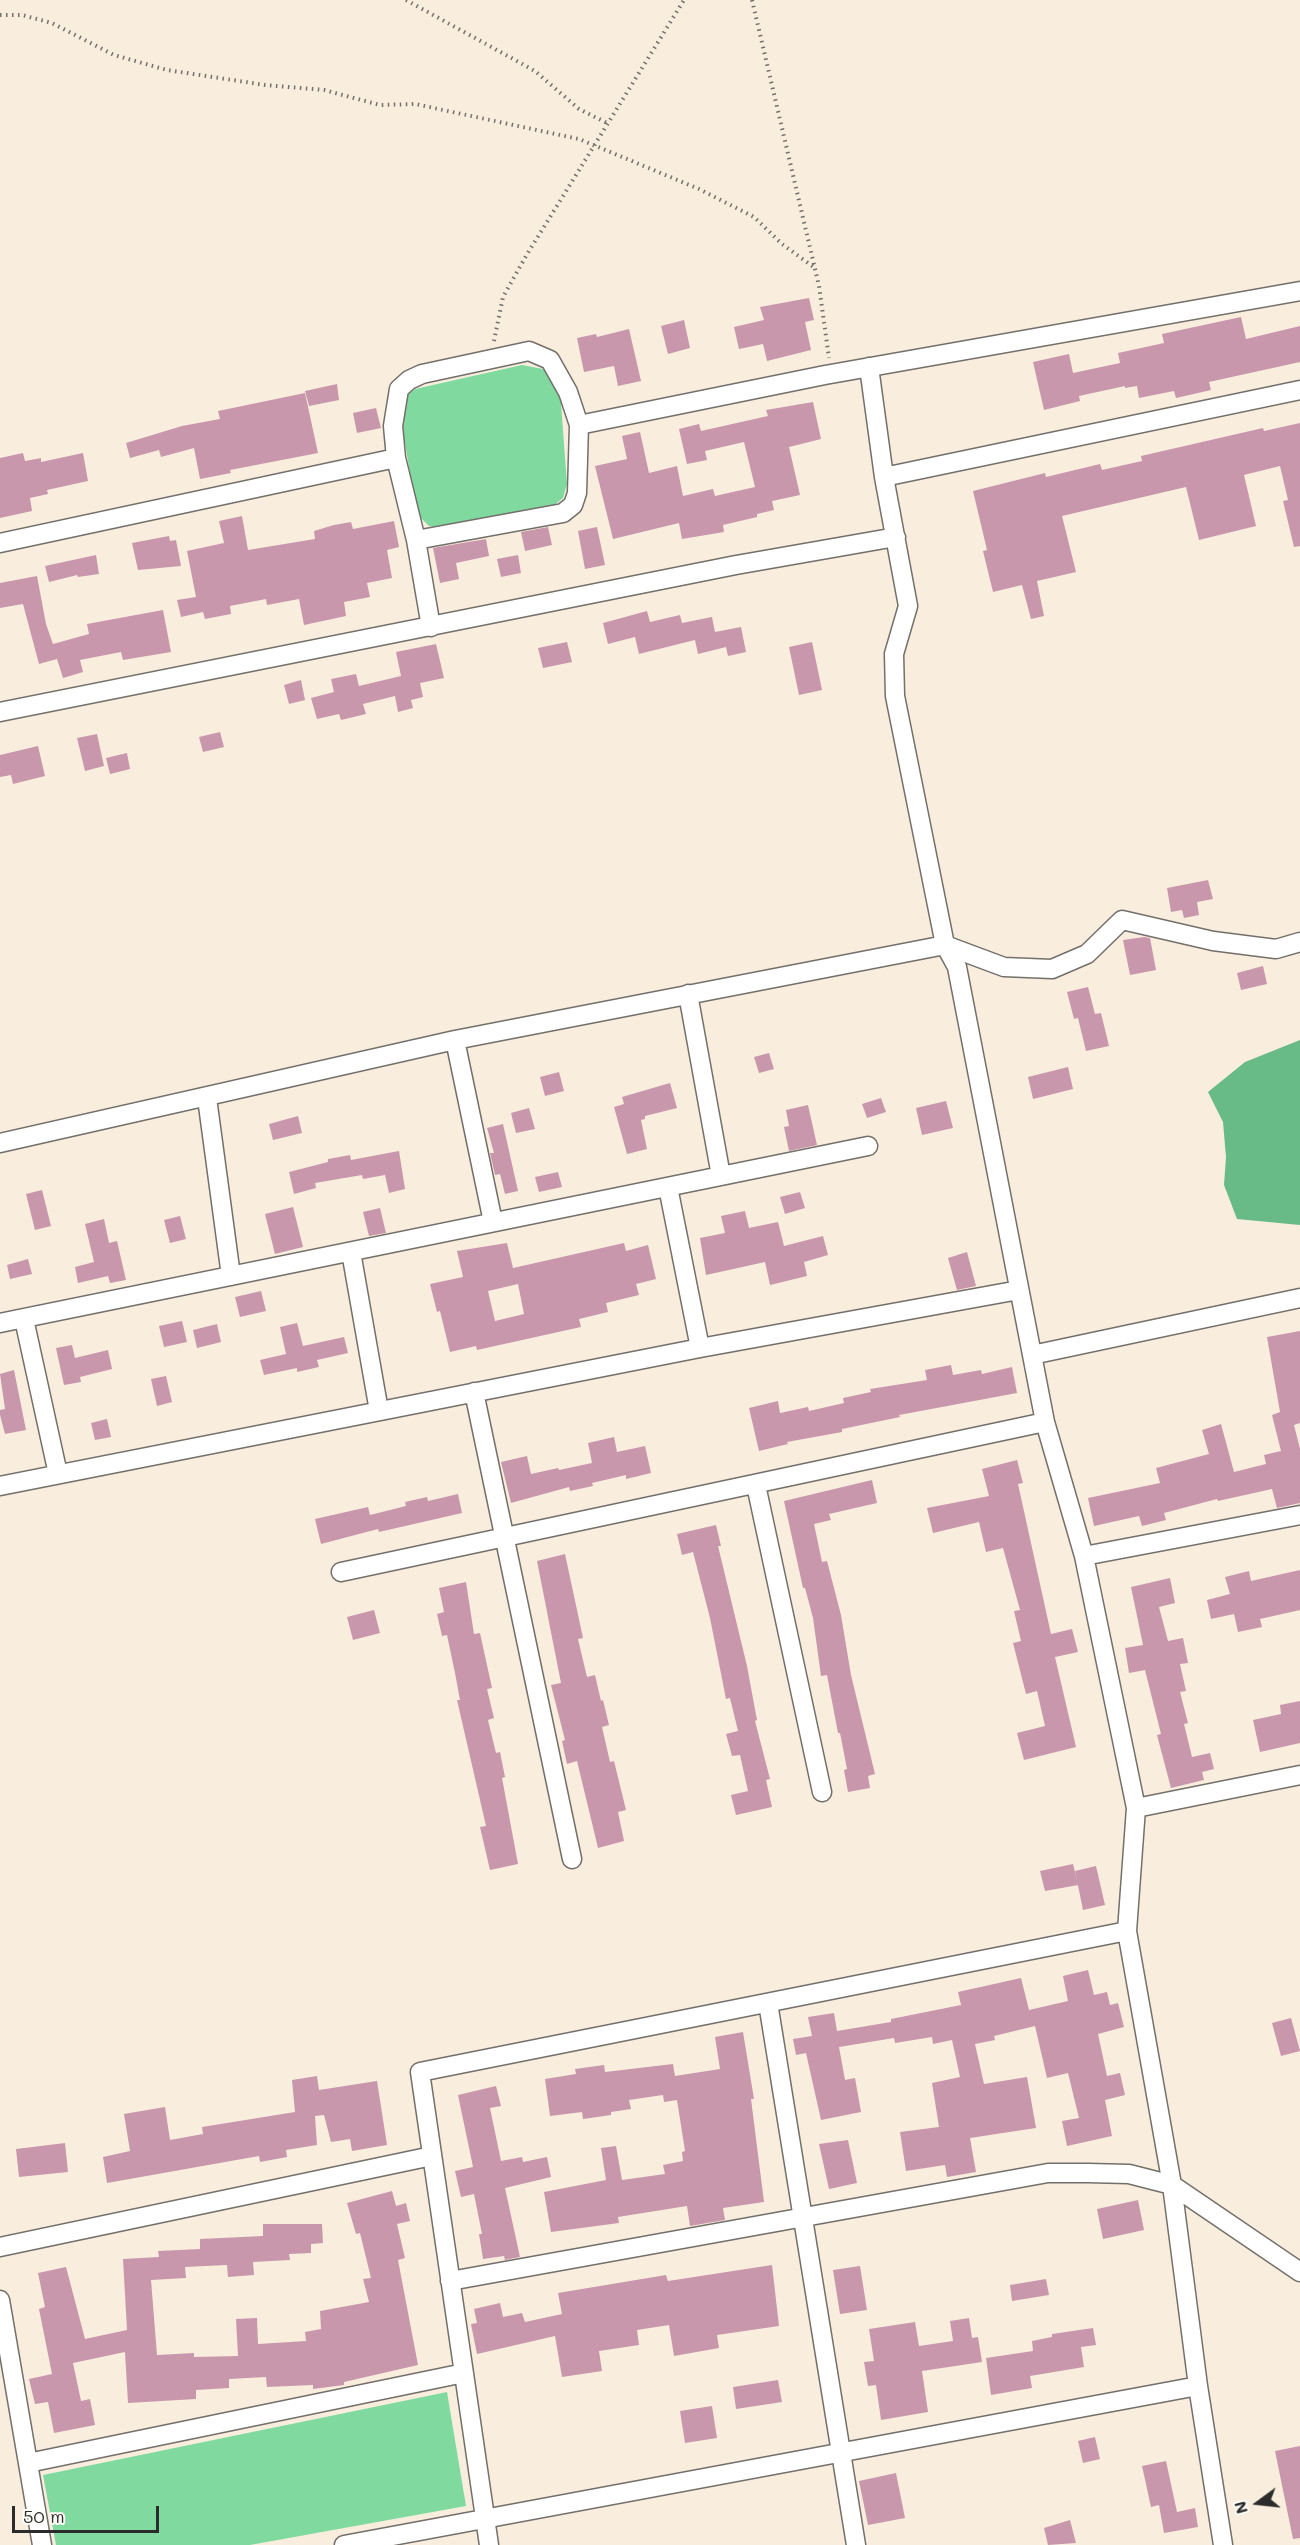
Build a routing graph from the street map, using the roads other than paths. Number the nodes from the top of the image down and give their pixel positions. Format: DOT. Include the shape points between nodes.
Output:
graph roads {
  1 [pos="1300,291"];
  2 [pos="869,367"];
  3 [pos="1300,390"];
  4 [pos="579,425"];
  5 [pos="396,458"];
  6 [pos="884,477"];
  7 [pos="896,537"];
  8 [pos="416,540"];
  9 [pos="0,543"];
  10 [pos="431,627"];
  11 [pos="0,712"];
  12 [pos="1300,942"];
  13 [pos="945,945"];
  14 [pos="688,994"];
  15 [pos="455,1040"];
  16 [pos="207,1098"];
  17 [pos="0,1143"];
  18 [pos="868,1146"];
  19 [pos="721,1176"];
  20 [pos="668,1187"];
  21 [pos="493,1222"];
  22 [pos="351,1252"];
  23 [pos="231,1276"];
  24 [pos="1019,1290"];
  25 [pos="1300,1298"];
  26 [pos="24,1318"];
  27 [pos="0,1323"];
  28 [pos="700,1348"];
  29 [pos="1032,1355"];
  30 [pos="474,1392"];
  31 [pos="379,1411"];
  32 [pos="1045,1422"];
  33 [pos="58,1474"];
  34 [pos="756,1485"];
  35 [pos="0,1486"];
  36 [pos="1300,1515"];
  37 [pos="506,1537"];
  38 [pos="1084,1556"];
  39 [pos="341,1572"];
  40 [pos="1300,1775"];
  41 [pos="822,1792"];
  42 [pos="1136,1808"];
  43 [pos="572,1859"];
  44 [pos="1127,1931"];
  45 [pos="768,2003"];
  46 [pos="432,2156"];
  47 [pos="1172,2185"];
  48 [pos="802,2218"];
  49 [pos="0,2247"];
  50 [pos="1300,2272"];
  51 [pos="450,2281"];
  52 [pos="0,2300"];
  53 [pos="6,2373"];
  54 [pos="464,2373"];
  55 [pos="1198,2386"];
  56 [pos="841,2453"];
  57 [pos="28,2463"];
  58 [pos="485,2518"];
  59 [pos="42,2545"];
  60 [pos="344,2545"];
  61 [pos="489,2545"];
  62 [pos="856,2545"];
  63 [pos="1223,2545"];
  1 -- 2 [label="street"];
  2 -- 4 [label="street"];
  2 -- 6 [label="street"];
  3 -- 6 [label="street"];
  4 -- 5 [label="street" via="568,392 550,360 529,351 409,380 399,389 393,426"];
  4 -- 8 [label="street" via="577,494 573,505 563,513"];
  5 -- 8 [label="street"];
  5 -- 9 [label="street"];
  6 -- 7 [label="street"];
  7 -- 10 [label="street"];
  7 -- 13 [label="street" via="908,606 894,654 895,696"];
  8 -- 10 [label="street"];
  10 -- 11 [label="street"];
  12 -- 13 [label="street" via="1276,949 1213,941 1122,920 1087,954 1052,969 1004,967"];
  13 -- 14 [label="street"];
  13 -- 24 [label="street" via="957,967"];
  14 -- 15 [label="street"];
  14 -- 19 [label="street"];
  15 -- 16 [label="street"];
  15 -- 21 [label="street"];
  16 -- 17 [label="street"];
  16 -- 23 [label="street"];
  18 -- 19 [label="street"];
  19 -- 20 [label="street"];
  20 -- 21 [label="street"];
  20 -- 28 [label="street"];
  21 -- 22 [label="street"];
  22 -- 23 [label="street"];
  22 -- 31 [label="street"];
  23 -- 26 [label="street"];
  24 -- 28 [label="street"];
  24 -- 29 [label="street"];
  25 -- 29 [label="street"];
  26 -- 27 [label="street"];
  26 -- 33 [label="street"];
  28 -- 30 [label="street"];
  29 -- 32 [label="street"];
  30 -- 31 [label="street"];
  30 -- 37 [label="street"];
  31 -- 33 [label="street"];
  32 -- 34 [label="street"];
  32 -- 38 [label="street"];
  33 -- 35 [label="street"];
  34 -- 37 [label="street"];
  34 -- 41 [label="street"];
  36 -- 38 [label="street"];
  37 -- 39 [label="street"];
  37 -- 43 [label="street"];
  38 -- 42 [label="street"];
  40 -- 42 [label="street"];
  42 -- 44 [label="street"];
  44 -- 45 [label="street"];
  44 -- 47 [label="street"];
  45 -- 46 [label="street" via="420,2072"];
  45 -- 48 [label="street"];
  46 -- 49 [label="street"];
  46 -- 51 [label="street"];
  47 -- 48 [label="street" via="1129,2174 1048,2173"];
  47 -- 50 [label="street"];
  47 -- 55 [label="street"];
  48 -- 51 [label="street"];
  48 -- 56 [label="street"];
  51 -- 54 [label="street"];
  52 -- 53 [label="street"];
  53 -- 57 [label="street"];
  54 -- 57 [label="street"];
  54 -- 58 [label="street"];
  55 -- 56 [label="street"];
  55 -- 63 [label="street"];
  56 -- 58 [label="street"];
  56 -- 62 [label="street"];
  57 -- 59 [label="street"];
  58 -- 60 [label="street"];
  58 -- 61 [label="street"];
}
